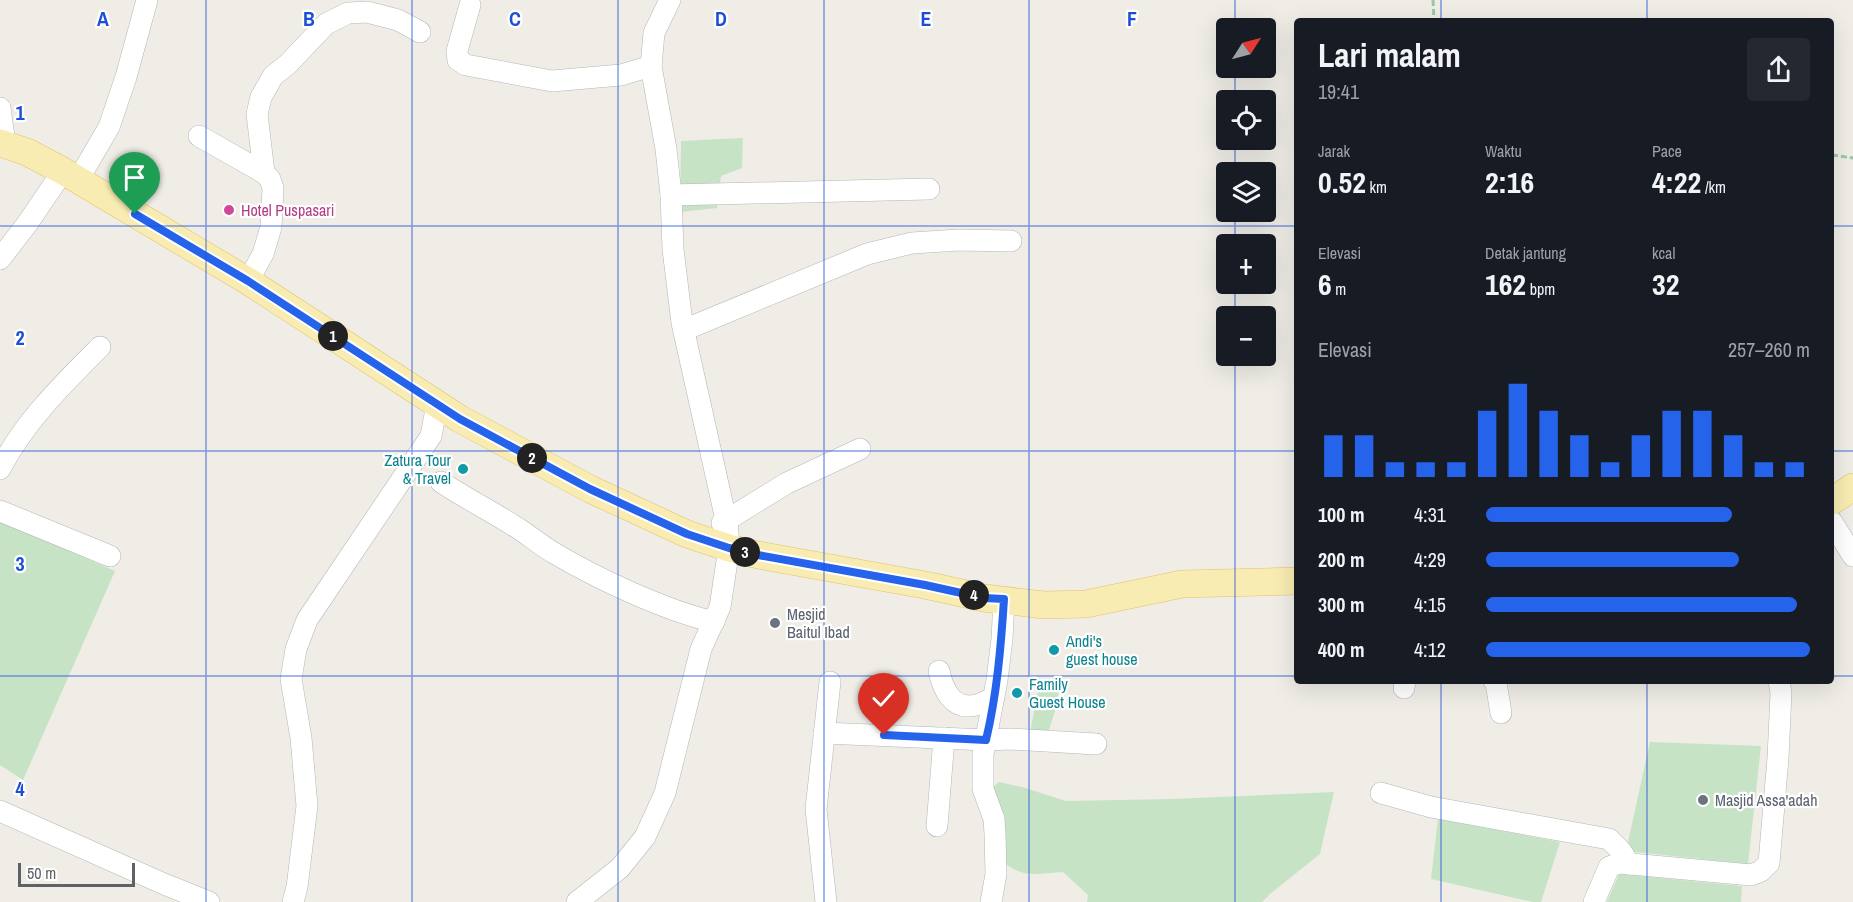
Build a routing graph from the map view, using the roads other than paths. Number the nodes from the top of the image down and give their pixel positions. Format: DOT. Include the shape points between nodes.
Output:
graph roads {
  1 [pos="147,0"];
  2 [pos="670,0"];
  3 [pos="470,5"];
  4 [pos="420,32"];
  5 [pos="651,66"];
  6 [pos="0,108"];
  7 [pos="199,136"];
  8 [pos="3,144"];
  9 [pos="264,173"];
  10 [pos="71,176"];
  11 [pos="929,189"];
  12 [pos="671,195"];
  13 [pos="1011,241"];
  14 [pos="0,259"];
  15 [pos="248,281"];
  16 [pos="684,330"];
  17 [pos="100,347"];
  18 [pos="437,404"];
  19 [pos="460,419"];
  20 [pos="431,436"];
  21 [pos="860,449"];
  22 [pos="0,469"];
  23 [pos="441,482"];
  24 [pos="1853,487"];
  25 [pos="1834,500"];
  26 [pos="0,511"];
  27 [pos="1834,525"];
  28 [pos="724,529"];
  29 [pos="110,556"];
  30 [pos="1853,556"];
  31 [pos="1294,581"];
  32 [pos="1004,599"];
  33 [pos="707,627"];
  34 [pos="939,671"];
  35 [pos="830,682"];
  36 [pos="1497,684"];
  37 [pos="1780,684"];
  38 [pos="994,697"];
  39 [pos="1501,714"];
  40 [pos="824,733"];
  41 [pos="944,738"];
  42 [pos="986,740"];
  43 [pos="1096,744"];
  44 [pos="1381,793"];
  45 [pos="0,811"];
  46 [pos="937,826"];
  47 [pos="1629,864"];
  48 [pos="209,902"];
  49 [pos="293,902"];
  50 [pos="577,902"];
  51 [pos="826,902"];
  52 [pos="991,902"];
  53 [pos="1594,902"];
  1 -- 10 [label="street" via="109,126"];
  2 -- 5 [label="street" via="654,33"];
  3 -- 5 [label="street" via="457,51 458,60 466,65 552,81 621,75"];
  4 -- 9 [label="street" via="398,20 367,12 348,13 326,24 273,76 261,97 257,114"];
  5 -- 12 [label="street"];
  6 -- 8 [label="street"];
  7 -- 9 [label="street"];
  8 -- 10 [label="main road"];
  9 -- 15 [label="street" via="273,188 272,227"];
  10 -- 14 [label="street"];
  10 -- 15 [label="main road"];
  11 -- 12 [label="street"];
  12 -- 16 [label="street" via="673,249"];
  13 -- 16 [label="street" via="912,243 867,254"];
  15 -- 18 [label="main road"];
  16 -- 28 [label="street"];
  17 -- 22 [label="street" via="54,393 13,444"];
  18 -- 19 [label="main road"];
  18 -- 20 [label="street"];
  19 -- 20 [label="street"];
  19 -- 28 [label="main road" via="590,489 687,534"];
  20 -- 49 [label="street" via="307,620 296,649 291,679 307,806"];
  21 -- 28 [label="street" via="787,483"];
  23 -- 33 [label="street" via="553,552"];
  24 -- 25 [label="main road"];
  26 -- 29 [label="street"];
  27 -- 30 [label="street"];
  28 -- 32 [label="main road" via="925,585"];
  28 -- 33 [label="street" via="720,608"];
  31 -- 32 [label="main road" via="1182,584 1086,604 1044,605"];
  32 -- 38 [label="street"];
  33 -- 50 [label="street" via="665,793 645,837 620,868"];
  34 -- 38 [label="street" via="950,699 960,704 975,706"];
  35 -- 40 [label="street"];
  36 -- 39 [label="street"];
  37 -- 47 [label="street" via="1769,864 1750,875"];
  38 -- 42 [label="street"];
  40 -- 41 [label="street"];
  40 -- 51 [label="street" via="816,810"];
  41 -- 42 [label="street"];
  41 -- 46 [label="street"];
  42 -- 43 [label="street"];
  42 -- 52 [label="street" via="983,789 995,834 996,874"];
  44 -- 47 [label="street" via="1431,807 1609,839"];
  45 -- 48 [label="street"];
  47 -- 53 [label="street" via="1610,867"];
}
